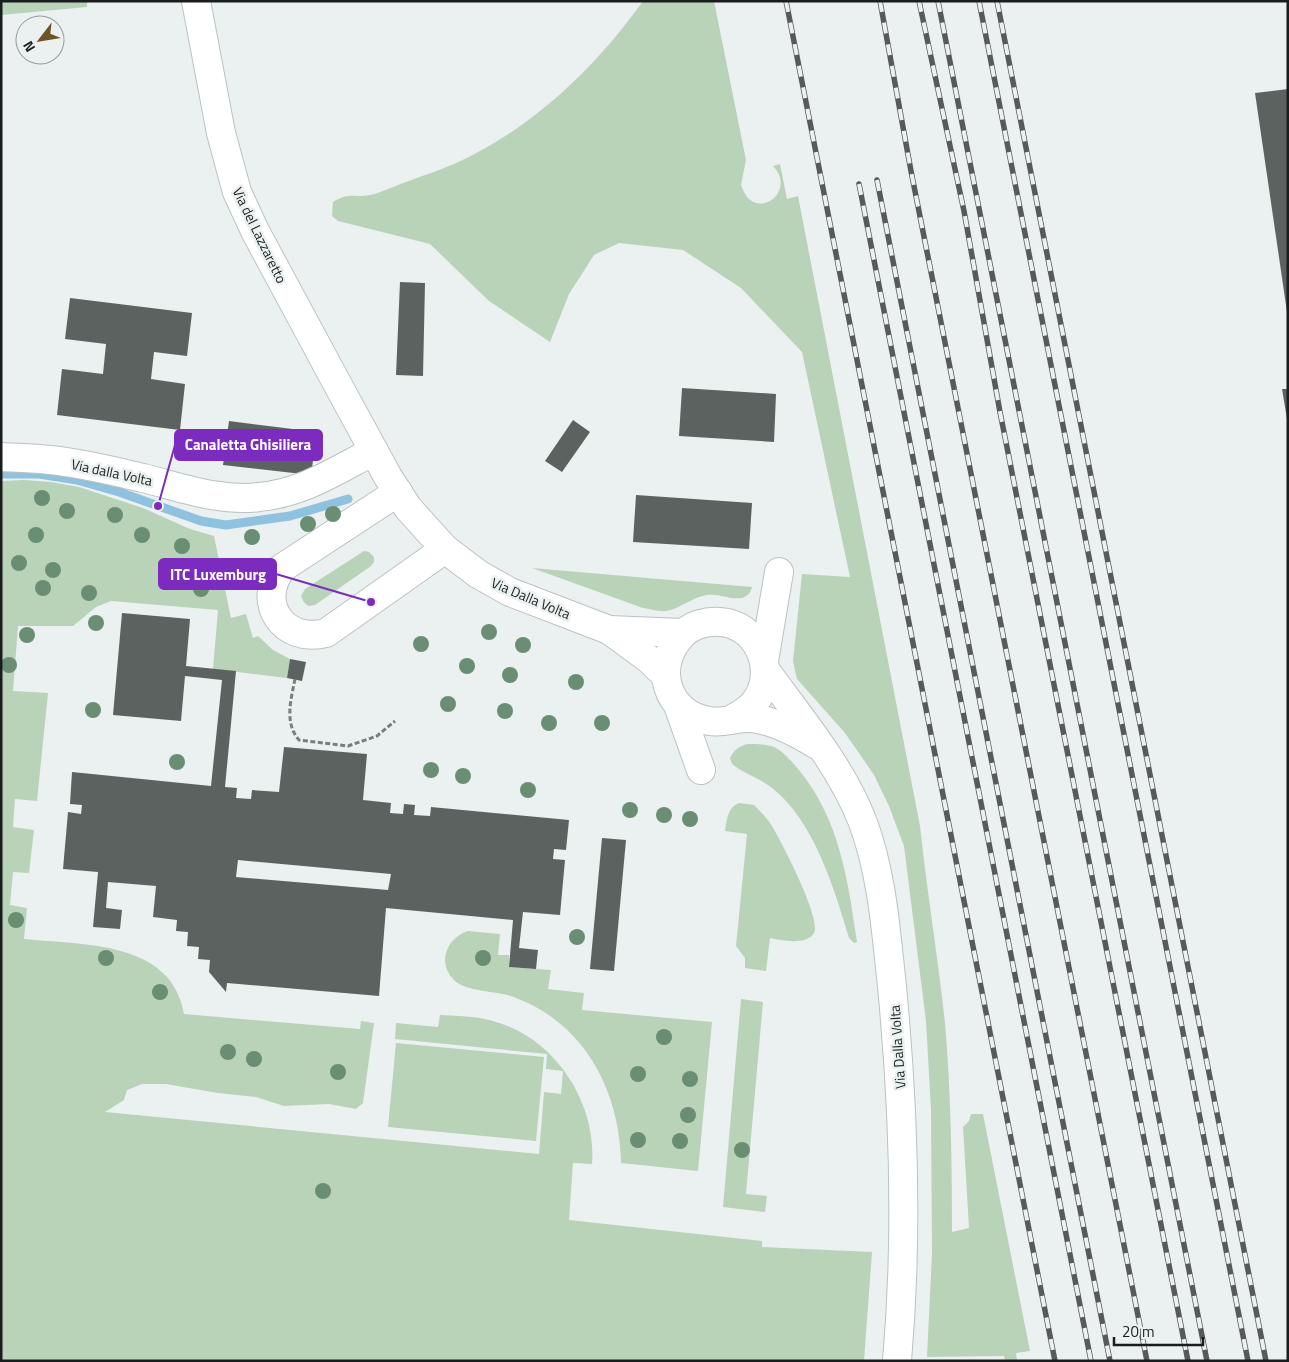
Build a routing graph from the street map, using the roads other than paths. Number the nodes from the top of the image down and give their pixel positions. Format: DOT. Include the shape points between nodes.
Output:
graph roads {
  1 [pos="196,1"];
  2 [pos="374,451"];
  3 [pos="1,457"];
  4 [pos="398,492"];
  5 [pos="445,549"];
  6 [pos="737,626"];
  7 [pos="609,630"];
  8 [pos="683,633"];
  9 [pos="765,666"];
  10 [pos="665,675"];
  11 [pos="678,705"];
  12 [pos="728,720"];
  13 [pos="820,748"];
  14 [pos="897,1361"];
  1 -- 2 [label="street, Via del Lazzaretto" via="220,133 237,192"];
  2 -- 3 [label="street, Via dalla Volta" via="310,485 258,498 227,497 51,460"];
  2 -- 4 [label="street"];
  4 -- 5 [label="street, Via Dalla Volta"];
  4 -- 5 [label="street" via="282,568 271,594 280,621 286,628 302,635 326,633"];
  5 -- 7 [label="street, Via Dalla Volta" via="478,574 510,592"];
  6 -- 8 [label="street, Via Dalla Volta" via="709,622"];
  6 -- 9 [label="street, Via Dalla Volta" via="755,641"];
  6 -- 9 [label="street" via="760,609 777,581"];
  7 -- 8 [label="street, Via Dalla Volta"];
  7 -- 10 [label="street, Via Dalla Volta"];
  8 -- 10 [label="street" via="666,659"];
  9 -- 12 [label="street" via="764,686 757,699 748,711"];
  9 -- 13 [label="street, Via Dalla Volta"];
  10 -- 11 [label="street, Via Dalla Volta" via="669,692"];
  11 -- 12 [label="street, Via Dalla Volta" via="702,720"];
  11 -- 12 [label="street" via="701,770 712,740"];
  12 -- 13 [label="street, Via Dalla Volta" via="749,717 768,722 796,733"];
  13 -- 14 [label="street, Via Dalla Volta" via="845,785 862,820 879,887 889,958 899,1072 903,1172"];
}
